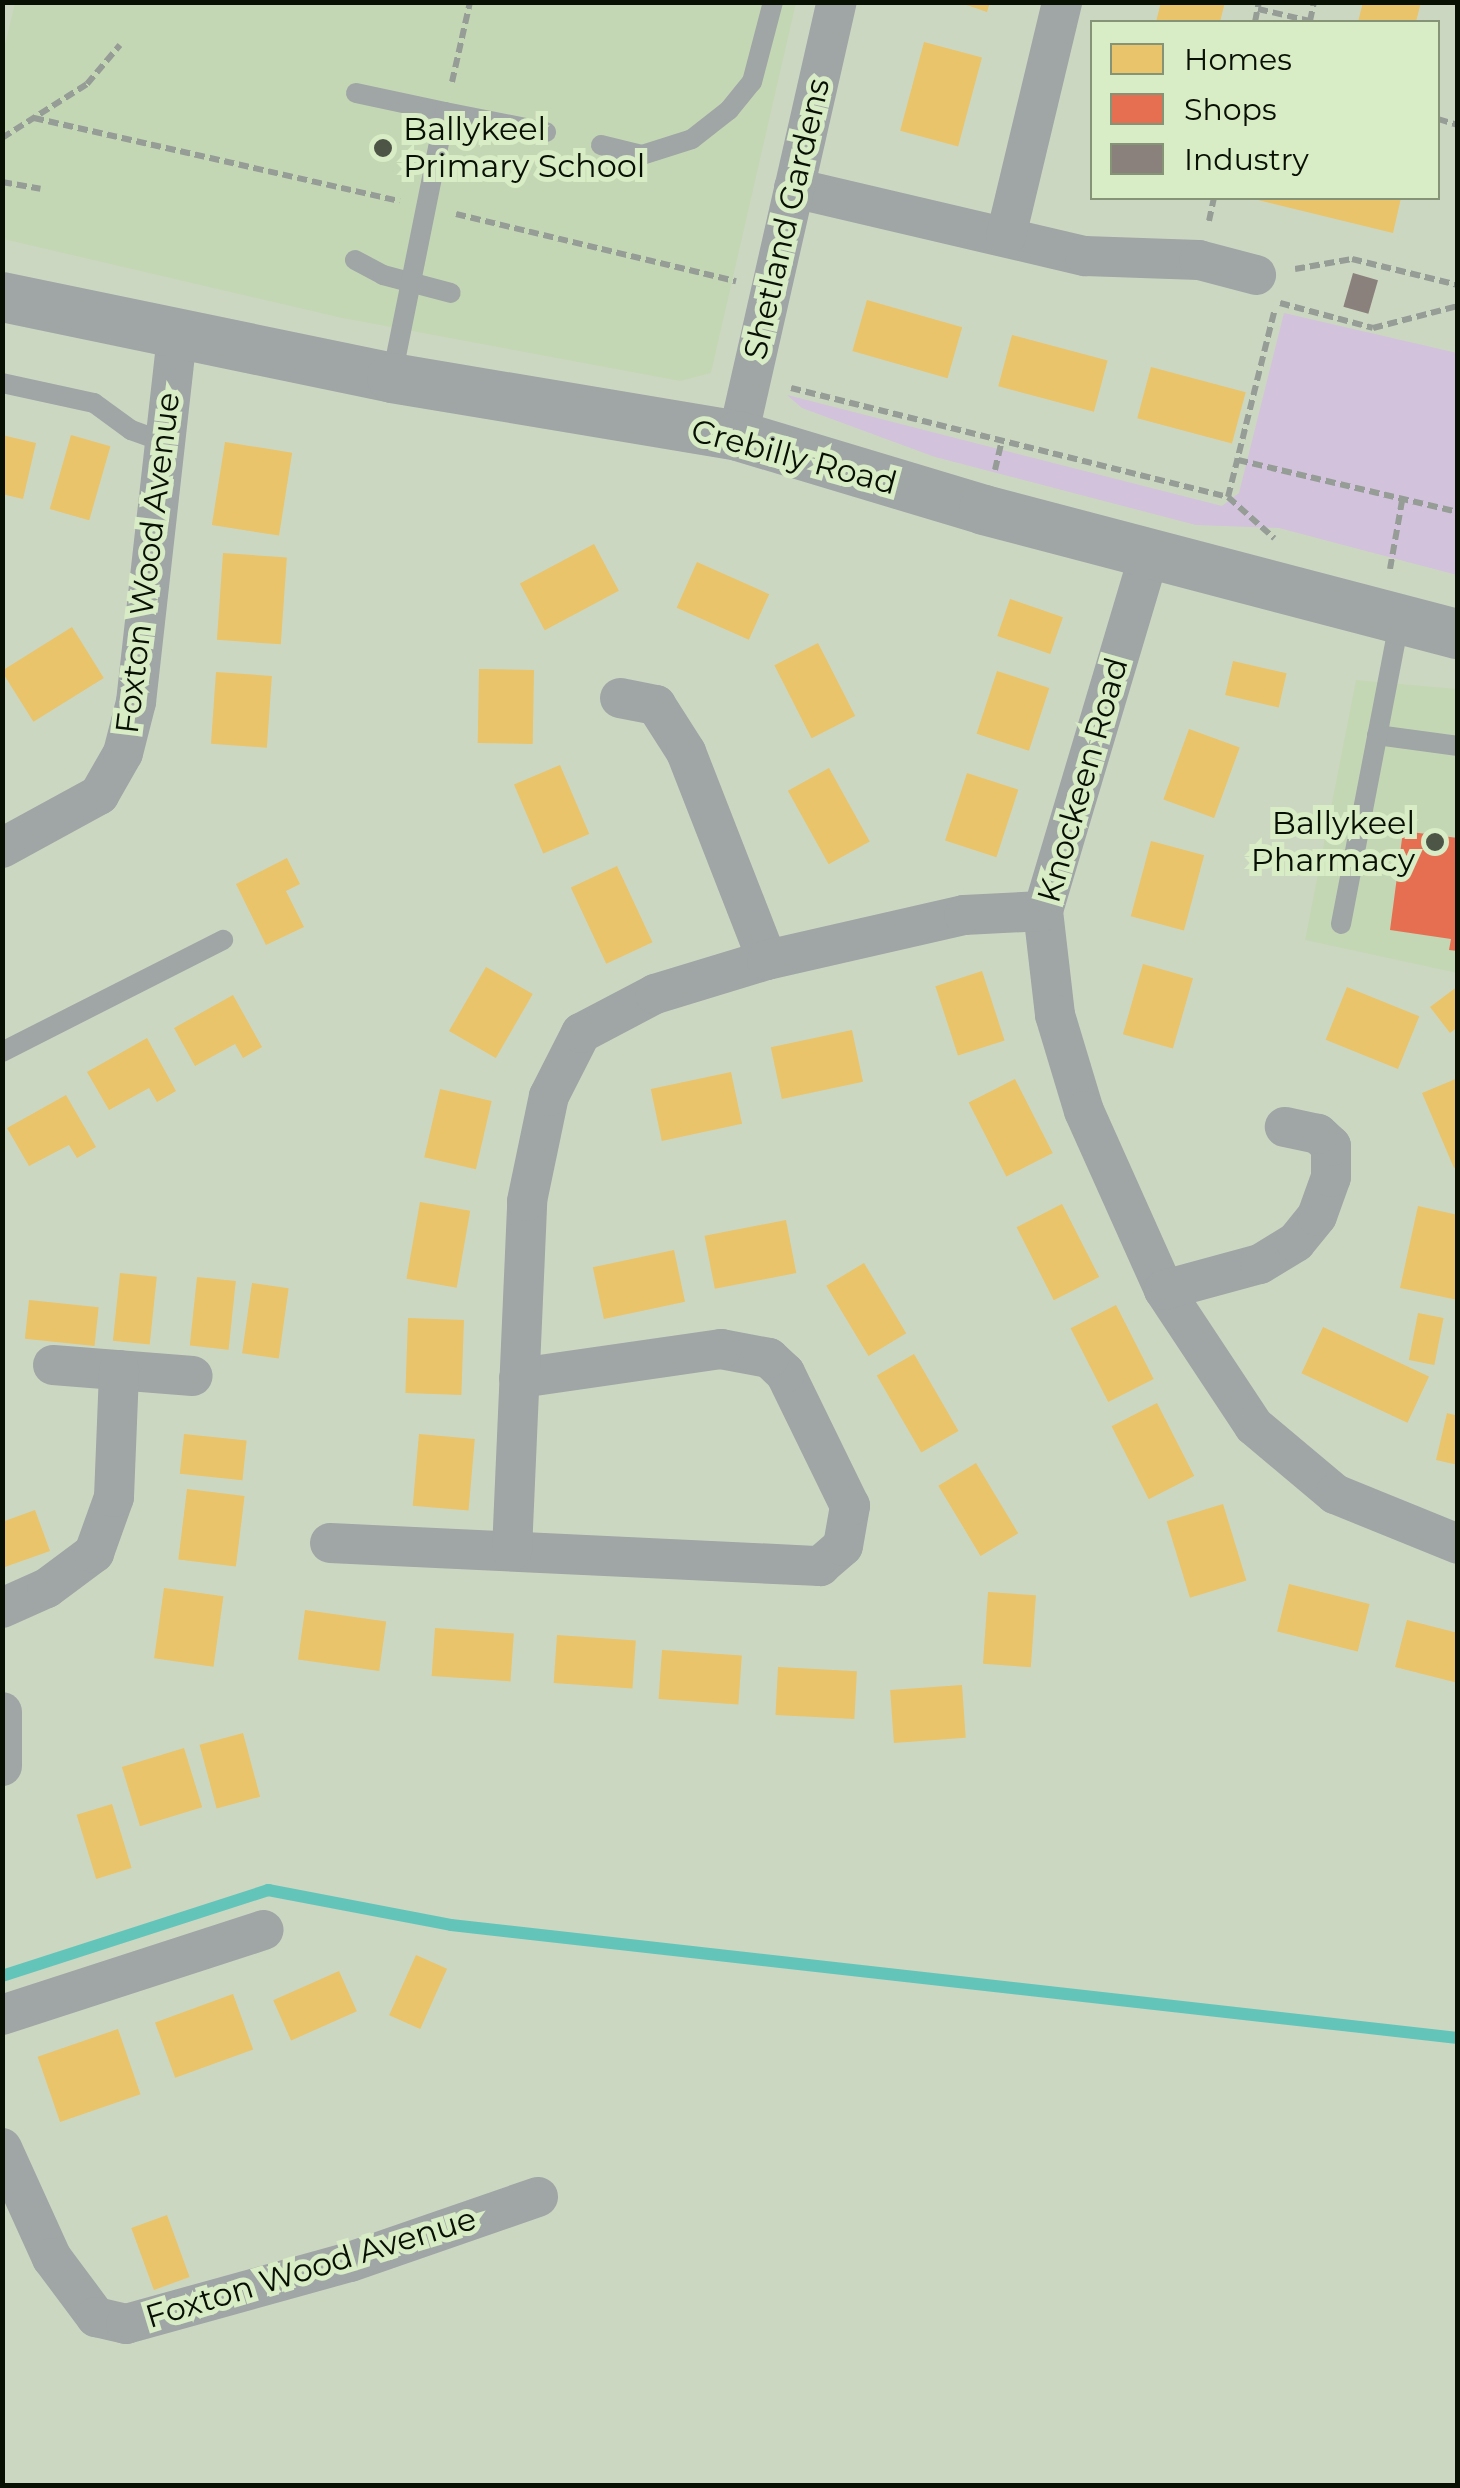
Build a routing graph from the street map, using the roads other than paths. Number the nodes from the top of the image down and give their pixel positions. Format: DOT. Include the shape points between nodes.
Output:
graph roads {
  1 [pos="773,2"];
  2 [pos="837,2"];
  3 [pos="1062,2"];
  4 [pos="356,93"];
  5 [pos="445,112"];
  6 [pos="546,132"];
  7 [pos="601,145"];
  8 [pos="794,188"];
  9 [pos="1006,236"];
  10 [pos="355,260"];
  11 [pos="411,282"];
  12 [pos="1266,289"];
  13 [pos="452,293"];
  14 [pos="2,298"];
  15 [pos="177,335"];
  16 [pos="392,378"];
  17 [pos="2,383"];
  18 [pos="738,436"];
  19 [pos="164,442"];
  20 [pos="1150,552"];
  21 [pos="1402,600"];
  22 [pos="1458,634"];
  23 [pos="620,698"];
  24 [pos="1377,735"];
  25 [pos="1458,746"];
  26 [pos="2,848"];
  27 [pos="1043,911"];
  28 [pos="1341,924"];
  29 [pos="223,940"];
  30 [pos="767,960"];
  31 [pos="2,1052"];
  32 [pos="1285,1127"];
  33 [pos="1164,1290"];
  34 [pos="53,1365"];
  35 [pos="119,1370"];
  36 [pos="194,1376"];
  37 [pos="519,1378"];
  38 [pos="330,1542"];
  39 [pos="1458,1544"];
  40 [pos="512,1551"];
  41 [pos="2,1608"];
  42 [pos="3,1717"];
  43 [pos="2,1766"];
  44 [pos="264,1930"];
  45 [pos="2,2015"];
  46 [pos="2,2148"];
  47 [pos="538,2197"];
  1 -- 7 [label="lane" via="752,82 729,110 692,139 642,155"];
  2 -- 8 [label="street, Shetland Gardens"];
  3 -- 9 [label="street"];
  4 -- 5 [label="lane"];
  5 -- 6 [label="lane"];
  5 -- 11 [label="lane"];
  8 -- 9 [label="street"];
  8 -- 18 [label="street, Shetland Gardens"];
  9 -- 12 [label="street" via="1086,256 1200,260"];
  10 -- 11 [label="lane"];
  11 -- 13 [label="lane"];
  11 -- 16 [label="lane"];
  14 -- 15 [label="street, Crebilly Road"];
  15 -- 16 [label="street, Crebilly Road"];
  15 -- 19 [label="street, Foxton Wood Avenue"];
  16 -- 18 [label="street, Crebilly Road"];
  17 -- 19 [label="lane" via="94,403 131,430"];
  18 -- 20 [label="street, Crebilly Road"];
  19 -- 26 [label="street, Foxton Wood Avenue" via="136,702 123,754 99,795"];
  20 -- 21 [label="street, Crebilly Road" via="1283,589"];
  20 -- 27 [label="street, Knockeen Road"];
  21 -- 22 [label="street, Crebilly Road"];
  21 -- 24 [label="lane"];
  23 -- 30 [label="street" via="656,706 686,752"];
  24 -- 25 [label="lane"];
  24 -- 28 [label="lane"];
  27 -- 30 [label="street" via="964,915"];
  27 -- 33 [label="street, Knockeen Road" via="1056,1015 1084,1111"];
  29 -- 31 [label="lane"];
  30 -- 37 [label="street" via="615,1010 572,1047 534,1146"];
  32 -- 33 [label="street" via="1318,1134 1331,1146 1331,1177 1317,1216 1296,1242 1260,1264"];
  33 -- 39 [label="street, Knockeen Road" via="1254,1426 1292,1464 1376,1515"];
  34 -- 35 [label="street"];
  35 -- 36 [label="street"];
  35 -- 41 [label="street" via="114,1497 94,1553 47,1588"];
  37 -- 40 [label="street"];
  37 -- 40 [label="street" via="721,1349 769,1358 785,1373 850,1506 850,1528 830,1562 820,1566"];
  38 -- 40 [label="street"];
  42 -- 43 [label="street"];
  44 -- 45 [label="street"];
  46 -- 47 [label="street, Foxton Wood Avenue" via="52,2258 96,2316 126,2324 350,2262"];
}
